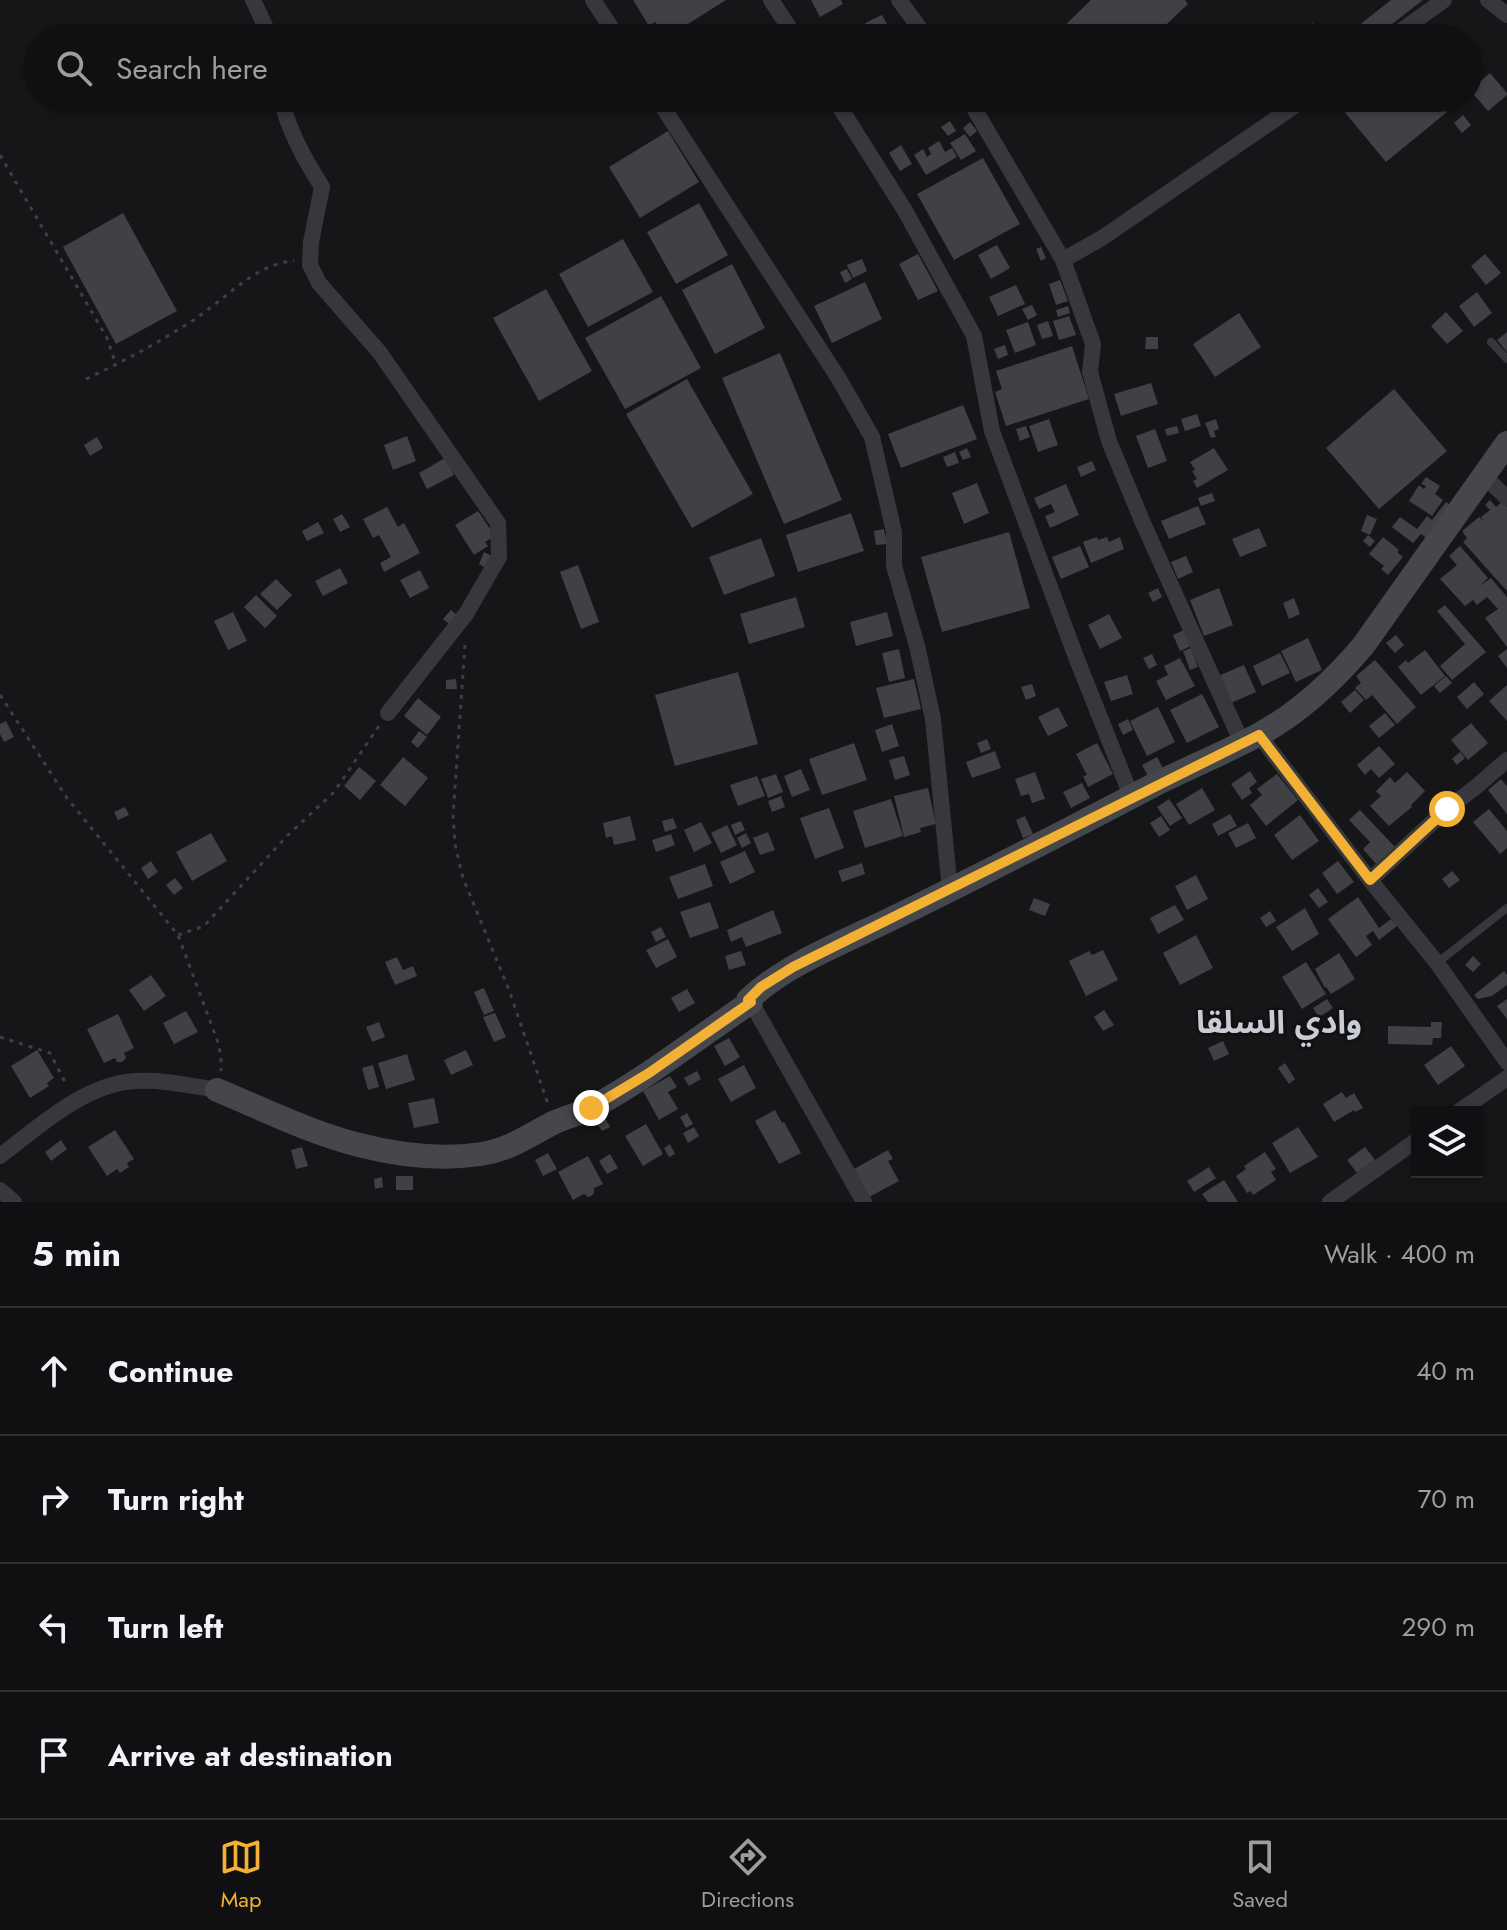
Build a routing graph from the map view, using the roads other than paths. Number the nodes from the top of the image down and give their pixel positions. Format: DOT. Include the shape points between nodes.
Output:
graph roads {
  1 [pos="253,0"];
  2 [pos="593,0"];
  3 [pos="771,0"];
  4 [pos="899,0"];
  5 [pos="1444,0"];
  6 [pos="1488,0"];
  7 [pos="1507,15"];
  8 [pos="264,24"];
  9 [pos="609,24"];
  10 [pos="787,24"];
  11 [pos="917,24"];
  12 [pos="1411,24"];
  13 [pos="285,112"];
  14 [pos="666,112"];
  15 [pos="843,112"];
  16 [pos="976,112"];
  17 [pos="1286,112"];
  18 [pos="1063,260"];
  19 [pos="1491,342"];
  20 [pos="1507,359"];
  21 [pos="1507,443"];
  22 [pos="1484,476"];
  23 [pos="1507,498"];
  24 [pos="388,713"];
  25 [pos="1250,739"];
  26 [pos="1507,760"];
  27 [pos="1132,798"];
  28 [pos="1370,880"];
  29 [pos="950,890"];
  30 [pos="1507,908"];
  31 [pos="1437,963"];
  32 [pos="751,1002"];
  33 [pos="1507,1062"];
  34 [pos="1507,1078"];
  35 [pos="217,1090"];
  36 [pos="1467,1106"];
  37 [pos="1411,1144"];
  38 [pos="0,1156"];
  39 [pos="0,1190"];
  40 [pos="14,1202"];
  41 [pos="864,1202"];
  42 [pos="1330,1202"];
  1 -- 8 [label="street"];
  2 -- 9 [label="street"];
  3 -- 10 [label="street"];
  4 -- 11 [label="street"];
  5 -- 12 [label="street"];
  6 -- 7 [label="street"];
  13 -- 24 [label="street" via="322,187 310,265 319,283 380,353 498,523 499,557 466,614"];
  14 -- 29 [label="street" via="872,437 894,532 894,566 933,719"];
  15 -- 27 [label="street" via="974,336 992,431"];
  16 -- 18 [label="street"];
  17 -- 18 [label="street"];
  18 -- 25 [label="street" via="1093,344 1090,372 1109,441 1143,523"];
  19 -- 20 [label="lane"];
  21 -- 22 [label="street"];
  22 -- 23 [label="street"];
  22 -- 25 [label="street" via="1342,671"];
  25 -- 27 [label="street"];
  25 -- 28 [label="street"];
  26 -- 28 [label="street"];
  27 -- 29 [label="street"];
  28 -- 31 [label="street"];
  29 -- 32 [label="street" via="793,967 761,987"];
  30 -- 31 [label="lane"];
  31 -- 33 [label="street"];
  32 -- 35 [label="street" via="591,1108 517,1144 482,1154 412,1155 357,1144"];
  32 -- 41 [label="street"];
  34 -- 36 [label="street"];
  35 -- 38 [label="street" via="135,1081 117,1084 74,1100"];
  37 -- 42 [label="street"];
  39 -- 40 [label="street"];
}
